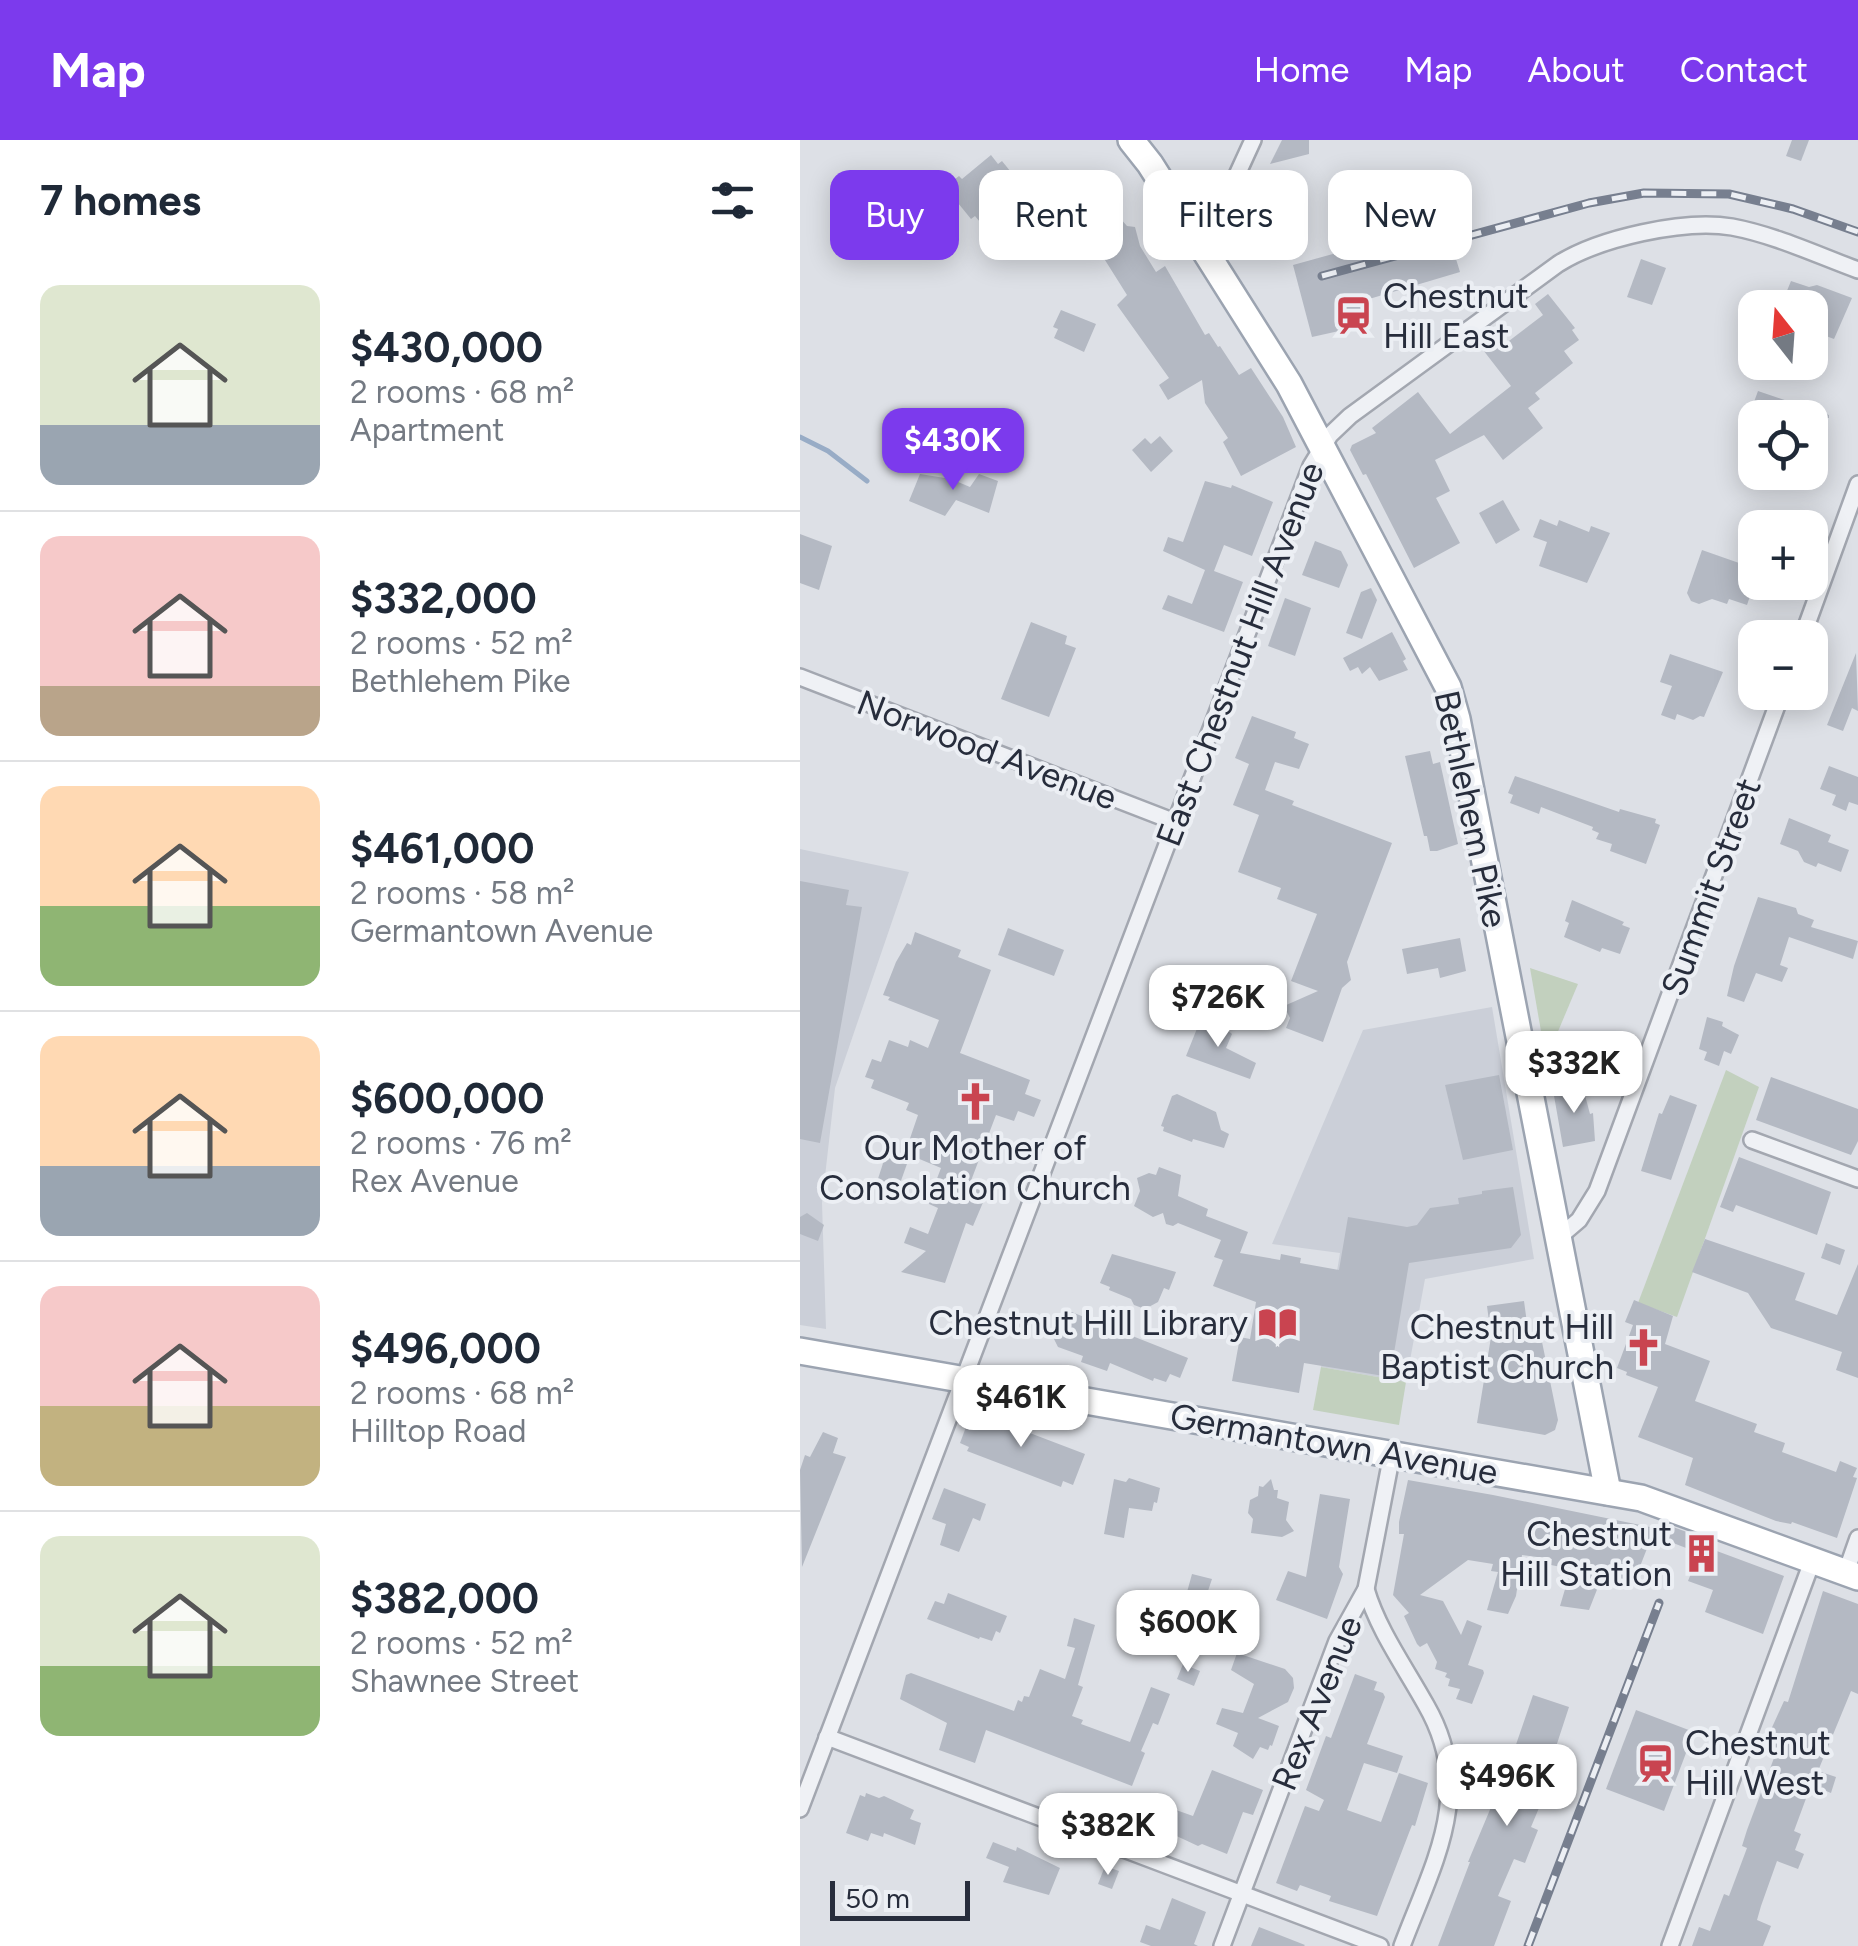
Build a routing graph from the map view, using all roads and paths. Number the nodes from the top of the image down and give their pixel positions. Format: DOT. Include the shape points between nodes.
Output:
graph roads {
  1 [pos="1132,140"];
  2 [pos="1253,140"];
  3 [pos="1152,170"];
  4 [pos="1239,170"];
  5 [pos="1211,260"];
  6 [pos="1858,270"];
  7 [pos="1323,444"];
  8 [pos="1858,484"];
  9 [pos="1809,620"];
  10 [pos="800,678"];
  11 [pos="1775,710"];
  12 [pos="1175,822"];
  13 [pos="1752,1140"];
  14 [pos="1858,1179"];
  15 [pos="1558,1238"];
  16 [pos="800,1351"];
  17 [pos="963,1379"];
  18 [pos="1392,1454"];
  19 [pos="1608,1492"];
  20 [pos="1858,1538"];
  21 [pos="1813,1560"];
  22 [pos="1852,1574"];
  23 [pos="1366,1588"];
  24 [pos="827,1737"];
  25 [pos="800,1809"];
  26 [pos="1242,1894"];
  27 [pos="1222,1946"];
  28 [pos="1380,1946"];
  29 [pos="1402,1946"];
  30 [pos="1670,1946"];
  1 -- 3 [label="main road, Bethlehem Pike"];
  2 -- 4 [label="street"];
  5 -- 7 [label="main road, Bethlehem Pike"];
  6 -- 7 [label="street, East Chestnut Hill Avenue" via="1725,226 1642,232 1591,247 1558,264 1350,416"];
  7 -- 12 [label="street, East Chestnut Hill Avenue"];
  7 -- 15 [label="main road, Bethlehem Pike" via="1452,701"];
  8 -- 9 [label="street"];
  10 -- 12 [label="street, Norwood Avenue"];
  11 -- 15 [label="street, Summit Street" via="1602,1181 1588,1209"];
  12 -- 17 [label="street, East Chestnut Hill Avenue"];
  13 -- 14 [label="street"];
  15 -- 19 [label="main road, Bethlehem Pike"];
  16 -- 17 [label="main road, Germantown Avenue"];
  17 -- 18 [label="main road, Germantown Avenue"];
  17 -- 24 [label="street, East Chestnut Hill Avenue"];
  18 -- 19 [label="main road, Germantown Avenue"];
  18 -- 23 [label="street, Rex Avenue"];
  19 -- 21 [label="main road, Germantown Avenue" via="1685,1511"];
  20 -- 22 [label="street"];
  21 -- 22 [label="main road, Germantown Avenue"];
  21 -- 30 [label="street"];
  23 -- 26 [label="street, Rex Avenue" via="1337,1641"];
  23 -- 29 [label="street" via="1440,1732 1451,1782 1442,1842"];
  24 -- 25 [label="street, East Chestnut Hill Avenue"];
  24 -- 26 [label="street"];
  26 -- 27 [label="street, Rex Avenue"];
  26 -- 28 [label="street"];
}
